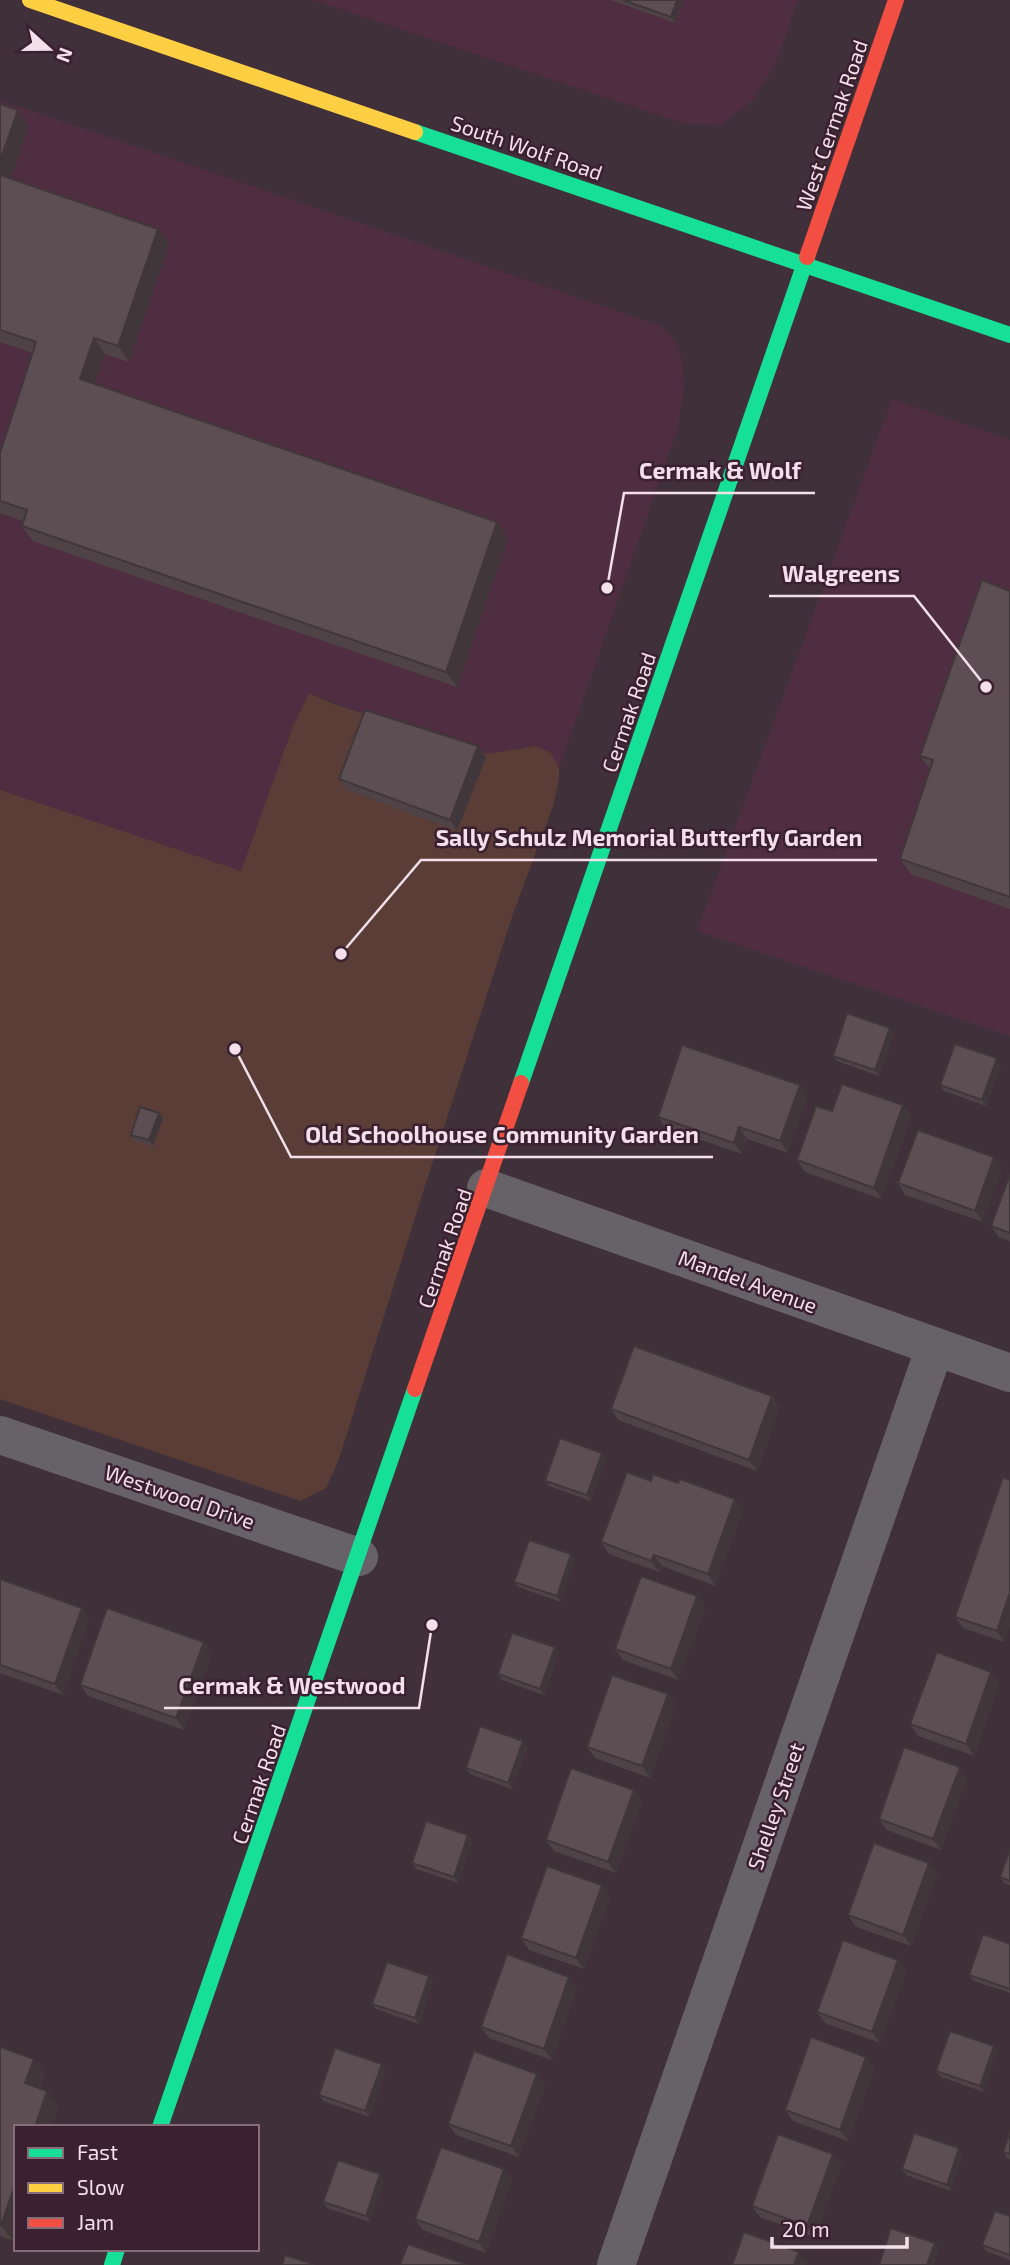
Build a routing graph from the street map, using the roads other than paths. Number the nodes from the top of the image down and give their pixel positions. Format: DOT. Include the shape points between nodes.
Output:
graph roads {
  1 [pos="30,0"];
  2 [pos="896,0"];
  3 [pos="805,263"];
  4 [pos="1010,335"];
  5 [pos="486,1188"];
  6 [pos="935,1347"];
  7 [pos="1010,1373"];
  8 [pos="0,1435"];
  9 [pos="359,1557"];
  10 [pos="161,2125"];
  11 [pos="616,2265"];
  1 -- 3 [label="main road, South Wolf Road"];
  2 -- 3 [label="main road, West Cermak Road"];
  3 -- 4 [label="main road, South Wolf Road"];
  3 -- 5 [label="main road, Cermak Road"];
  5 -- 6 [label="street, Mandel Avenue"];
  5 -- 9 [label="main road, Cermak Road"];
  6 -- 7 [label="street, Mandel Avenue"];
  6 -- 11 [label="street, Shelley Street"];
  8 -- 9 [label="street, Westwood Drive"];
  9 -- 10 [label="main road, Cermak Road"];
}
